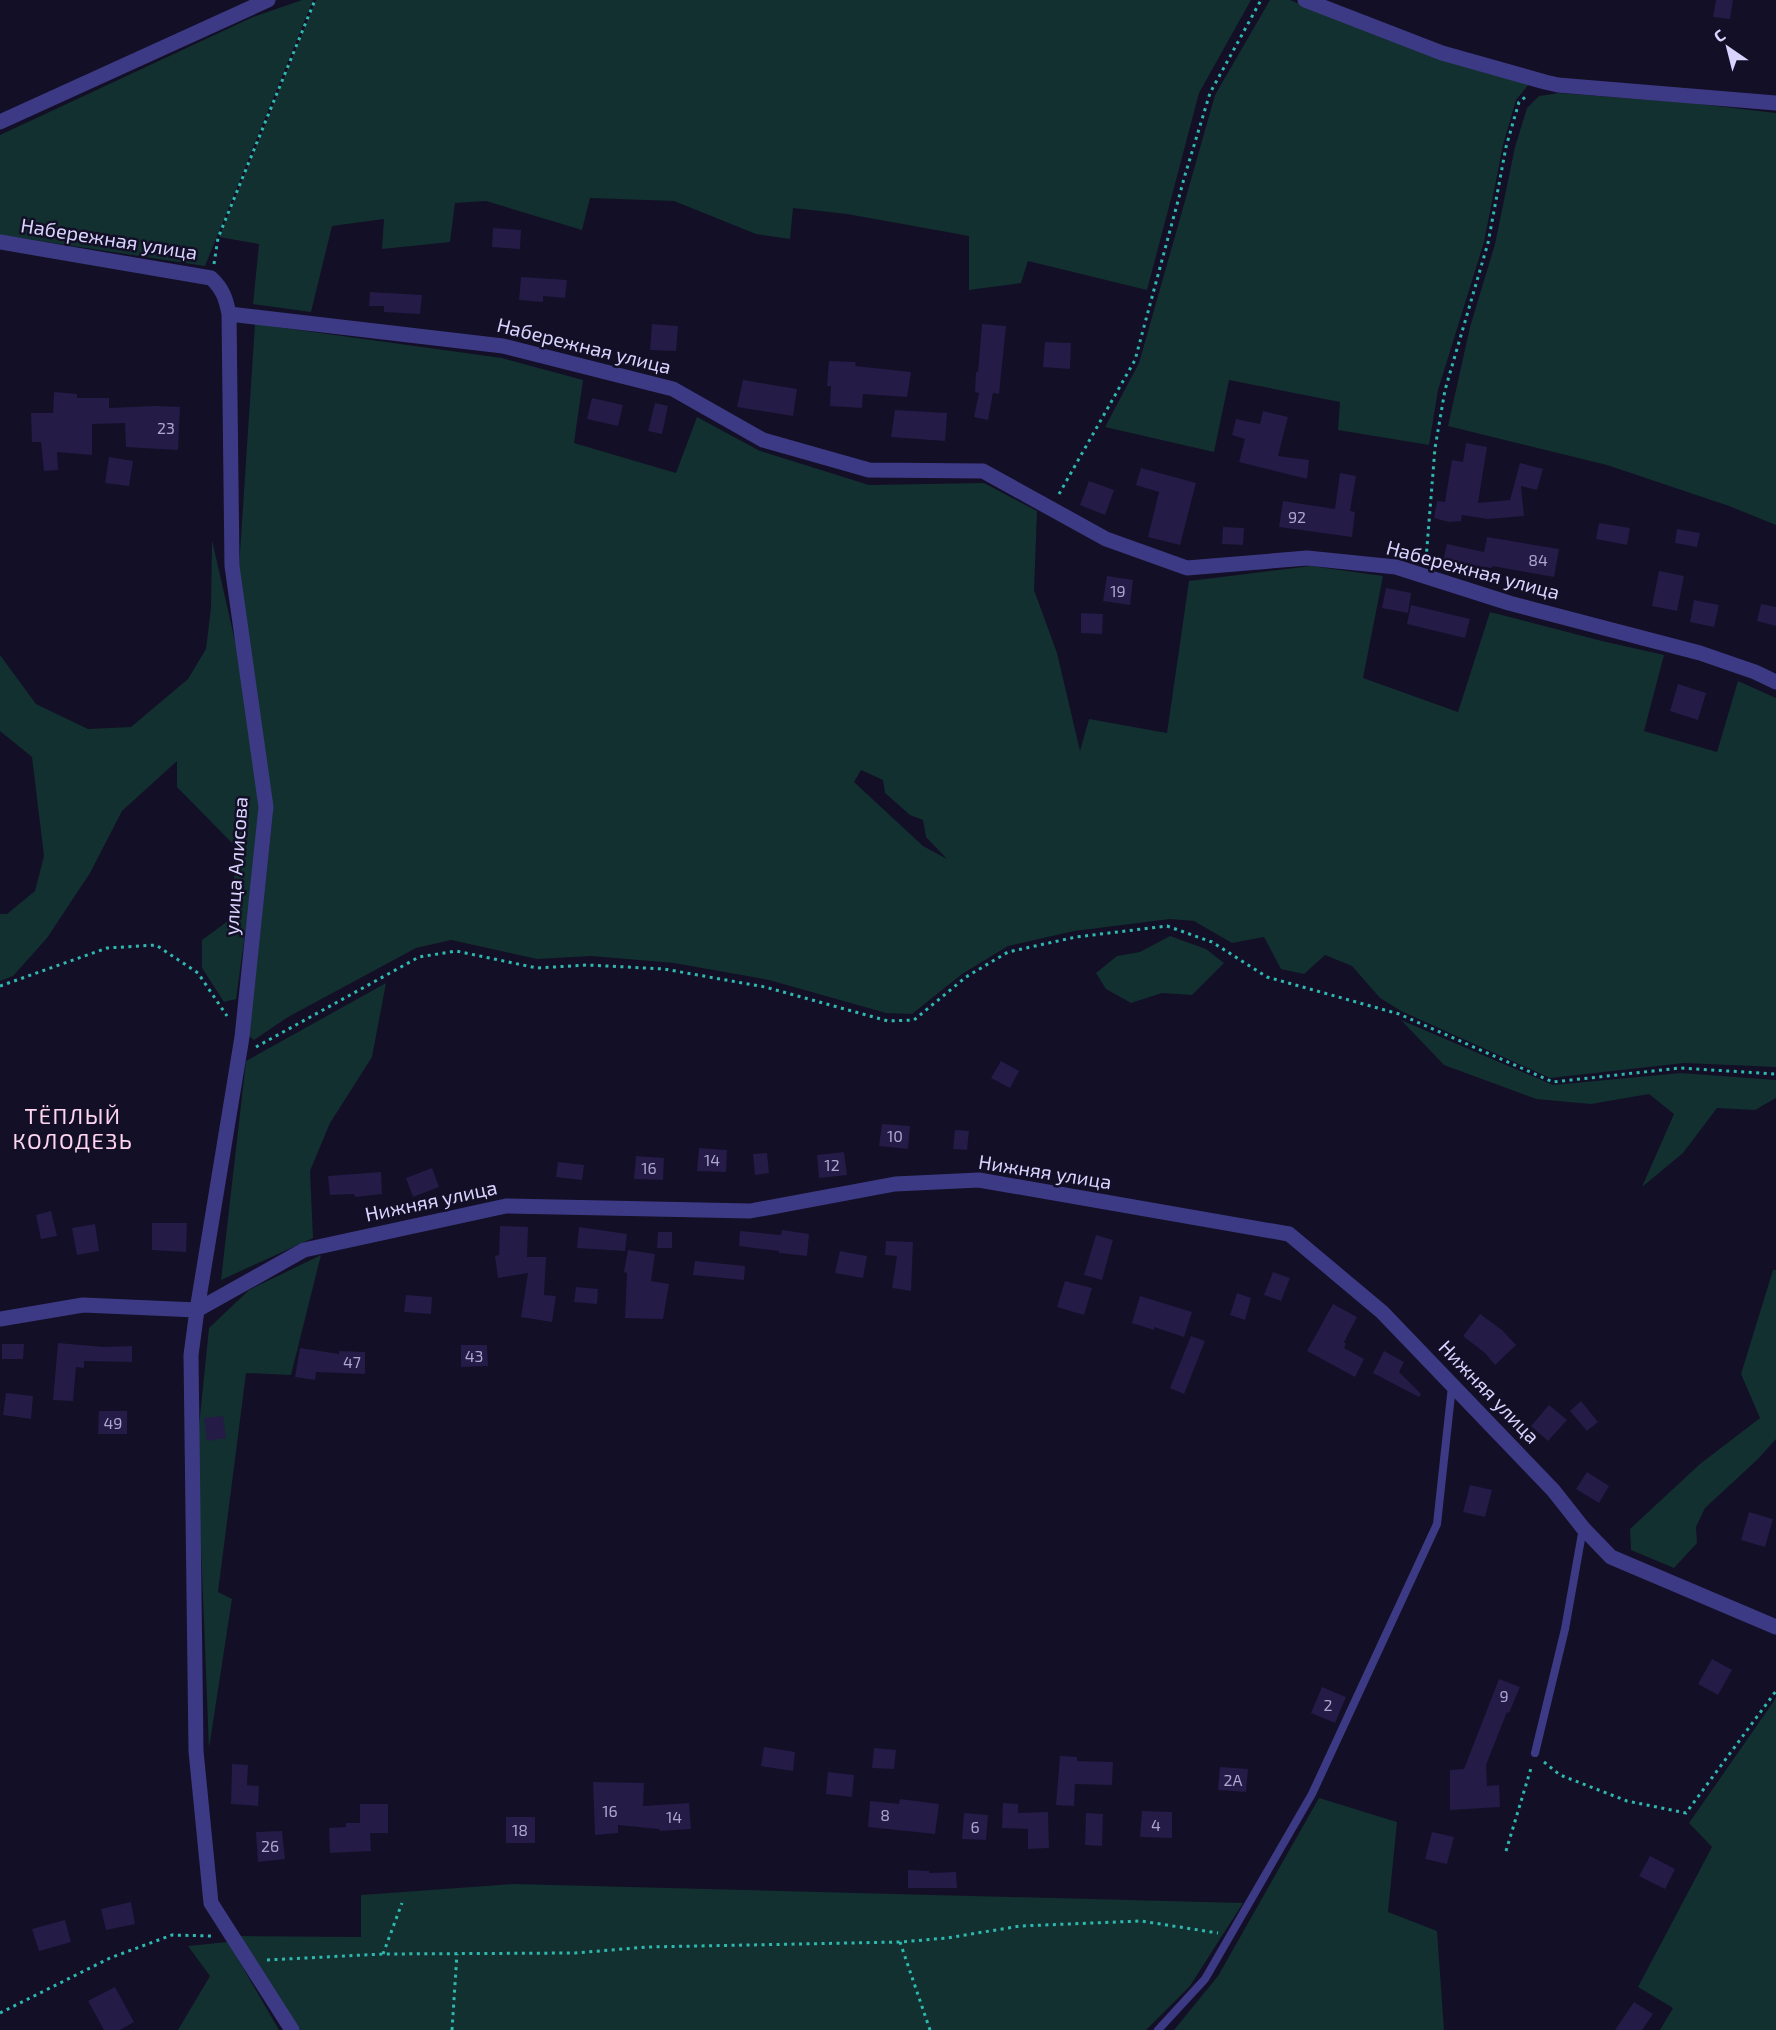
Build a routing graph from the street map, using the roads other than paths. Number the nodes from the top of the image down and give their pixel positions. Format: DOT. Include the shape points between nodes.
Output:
graph roads {
  1 [pos="268,0"];
  2 [pos="1305,0"];
  3 [pos="1776,103"];
  4 [pos="0,122"];
  5 [pos="0,242"];
  6 [pos="229,314"];
  7 [pos="1776,682"];
  8 [pos="196,1310"];
  9 [pos="0,1319"];
  10 [pos="1452,1384"];
  11 [pos="1583,1528"];
  12 [pos="1776,1627"];
  13 [pos="1535,1754"];
  14 [pos="292,2030"];
  15 [pos="1158,2030"];
  1 -- 4 [label="street"];
  2 -- 3 [label="street" via="1442,53 1545,82"];
  5 -- 6 [label="street, Набережная улица" via="212,278 226,297"];
  6 -- 7 [label="street, Набережная улица" via="503,346 673,389 763,440 869,470 983,471 1106,539 1187,568 1307,558 1396,567 1509,603 1700,653"];
  6 -- 8 [label="street, улица Алисова" via="232,566 266,807 242,1037"];
  8 -- 9 [label="street" via="83,1305"];
  8 -- 10 [label="street, Нижняя улица" via="304,1250 506,1206 750,1211 895,1184 978,1180 1288,1234 1382,1312"];
  8 -- 14 [label="street, улица Алисова" via="191,1355 196,1751 211,1903"];
  10 -- 11 [label="street, Нижняя улица"];
  10 -- 15 [label="lane" via="1437,1524 1312,1794 1205,1979"];
  11 -- 12 [label="street, Нижняя улица" via="1611,1557"];
  11 -- 13 [label="lane" via="1565,1629"];
}
